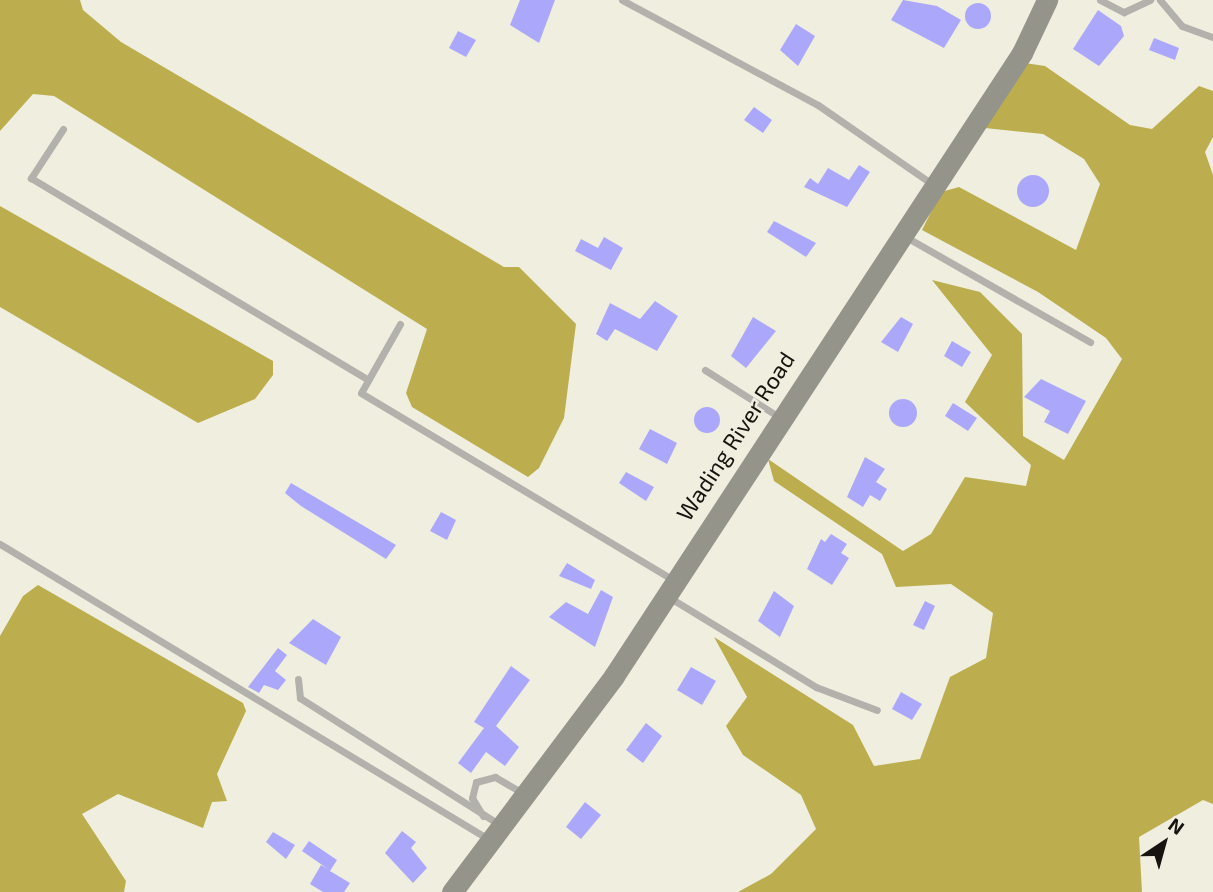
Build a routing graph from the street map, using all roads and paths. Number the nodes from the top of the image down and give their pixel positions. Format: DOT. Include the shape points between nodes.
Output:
graph roads {
  1 [pos="622,0"];
  2 [pos="1047,0"];
  3 [pos="1100,0"];
  4 [pos="1150,0"];
  5 [pos="1160,0"];
  6 [pos="1213,37"];
  7 [pos="63,130"];
  8 [pos="933,184"];
  9 [pos="899,233"];
  10 [pos="400,324"];
  11 [pos="1090,342"];
  12 [pos="705,370"];
  13 [pos="368,380"];
  14 [pos="779,417"];
  15 [pos="0,544"];
  16 [pos="668,587"];
  17 [pos="298,679"];
  18 [pos="877,710"];
  19 [pos="527,795"];
  20 [pos="483,816"];
  21 [pos="497,834"];
  22 [pos="452,892"];
  1 -- 8 [label="lane" via="818,105"];
  2 -- 8 [label="main road, Wading River Road" via="1022,53"];
  3 -- 4 [label="lane" via="1124,12"];
  5 -- 6 [label="lane" via="1182,26"];
  7 -- 13 [label="lane" via="32,178"];
  8 -- 9 [label="main road, Wading River Road"];
  9 -- 11 [label="lane"];
  9 -- 14 [label="main road, Wading River Road"];
  10 -- 13 [label="lane"];
  12 -- 14 [label="lane"];
  13 -- 16 [label="lane" via="361,393"];
  14 -- 16 [label="main road, Wading River Road"];
  15 -- 21 [label="lane"];
  16 -- 18 [label="lane" via="816,687"];
  16 -- 19 [label="main road, Wading River Road"];
  17 -- 20 [label="lane" via="300,698"];
  19 -- 20 [label="lane" via="485,777 472,790"];
  19 -- 21 [label="main road, Wading River Road"];
  20 -- 21 [label="lane"];
  21 -- 22 [label="main road, Wading River Road"];
}
